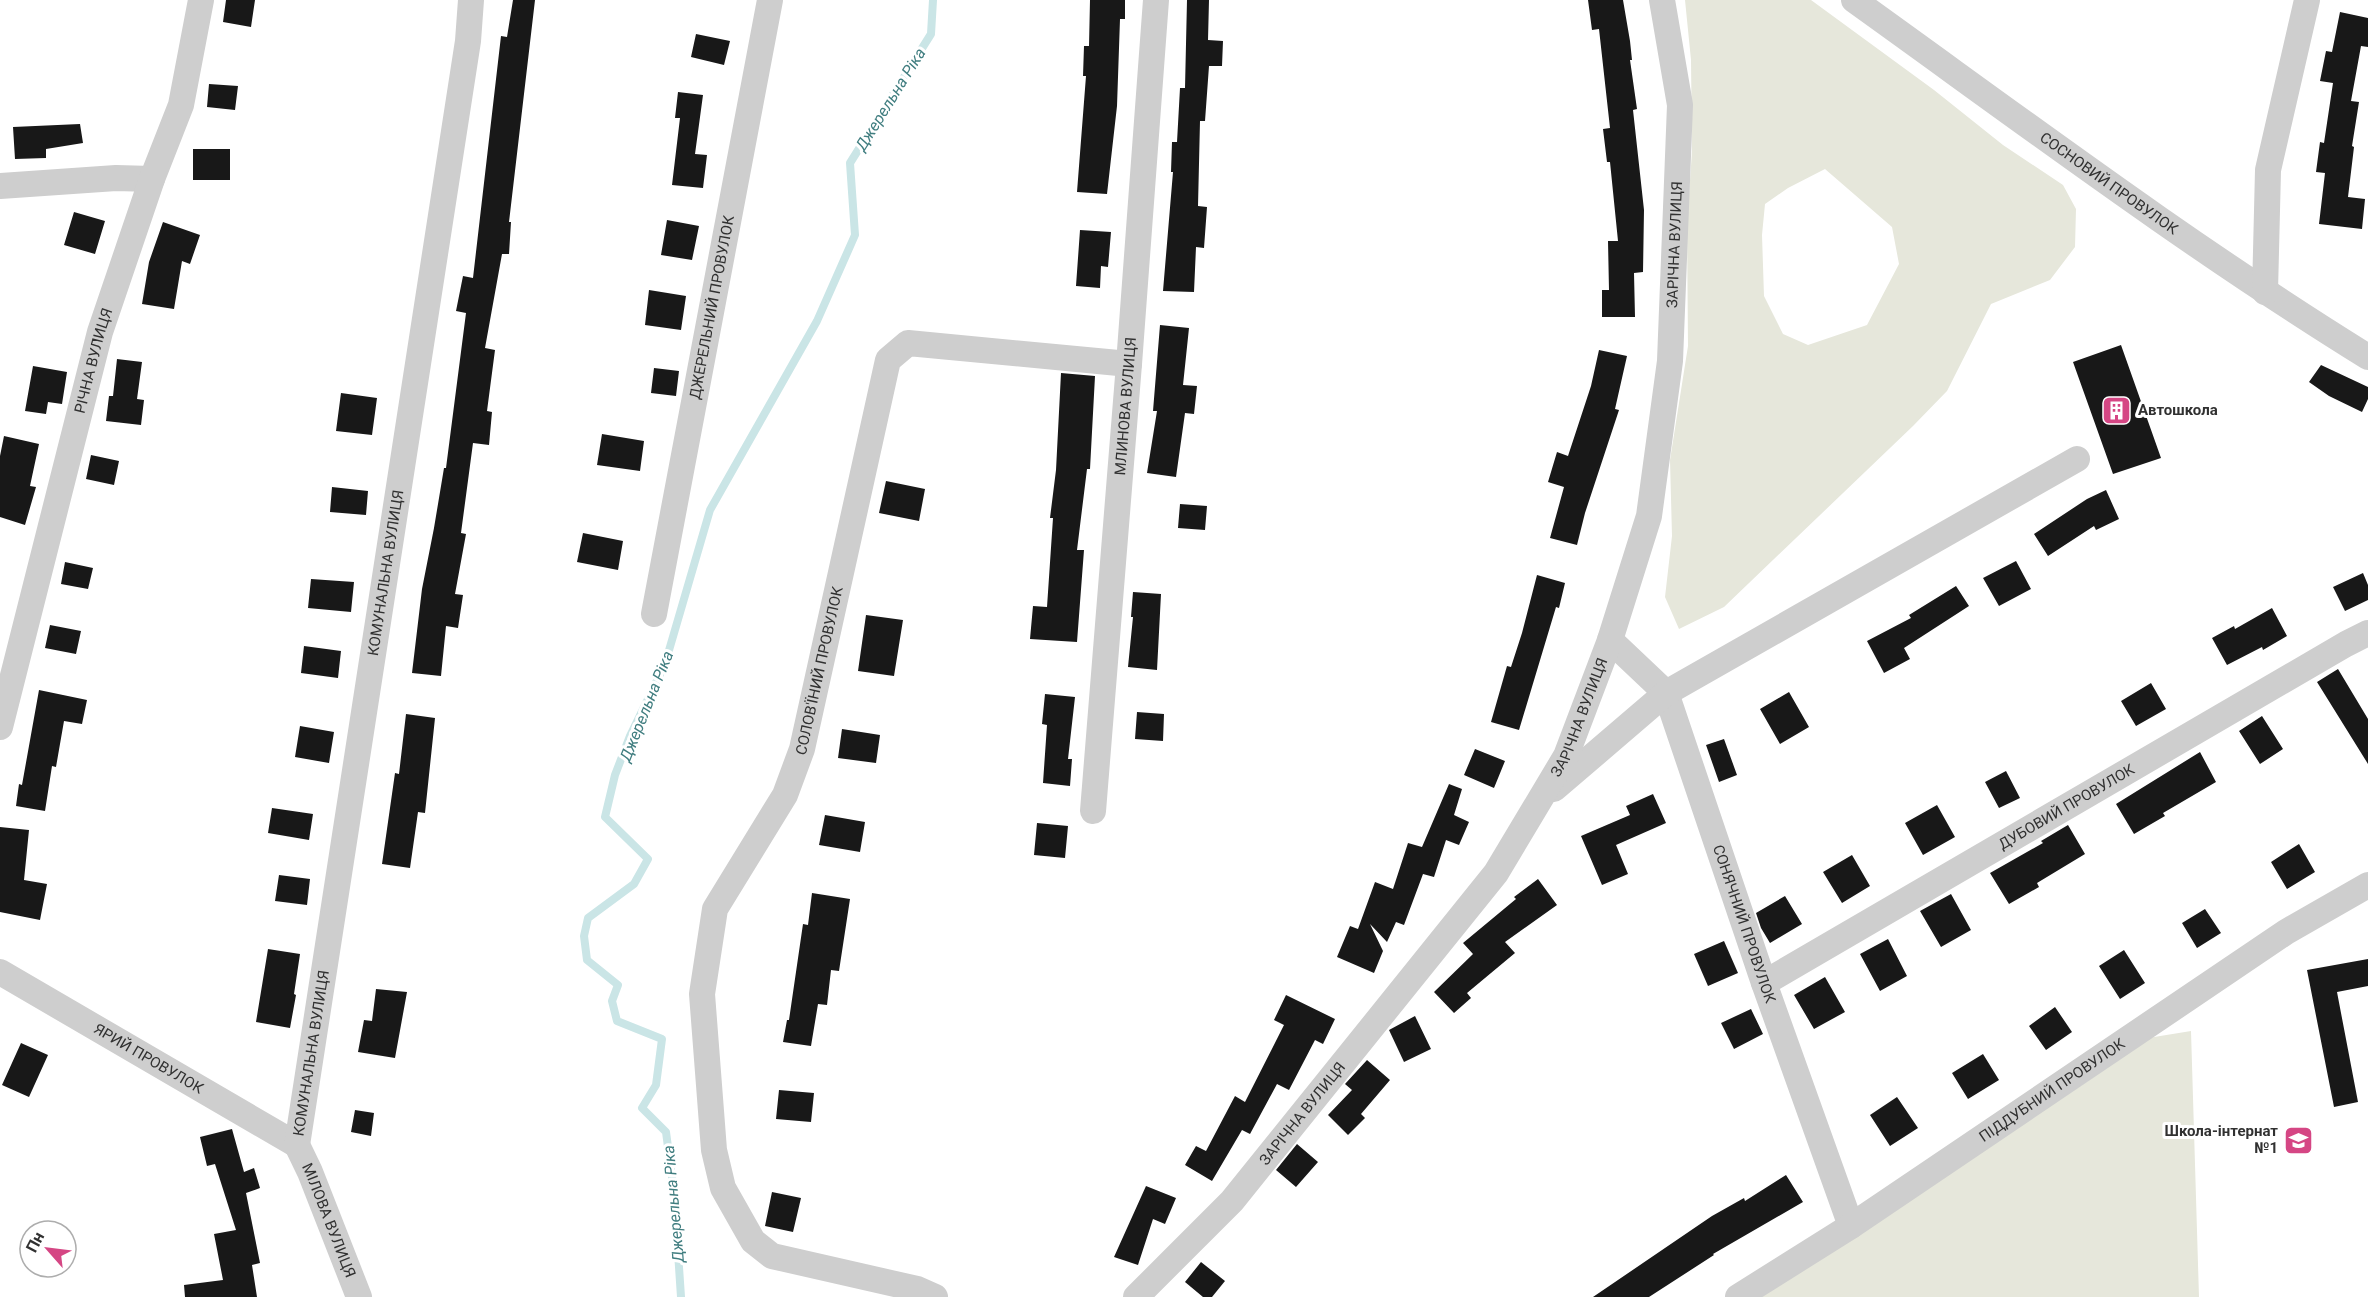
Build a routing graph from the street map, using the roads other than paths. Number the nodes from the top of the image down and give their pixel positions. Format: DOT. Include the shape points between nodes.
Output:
graph roads {
  1 [pos="201,0"];
  2 [pos="471,0"];
  3 [pos="770,0"];
  4 [pos="1156,0"];
  5 [pos="1662,0"];
  6 [pos="1854,0"];
  7 [pos="2307,0"];
  8 [pos="152,179"];
  9 [pos="0,186"];
  10 [pos="2265,292"];
  11 [pos="2368,357"];
  12 [pos="1130,364"];
  13 [pos="2077,459"];
  14 [pos="654,614"];
  15 [pos="2368,633"];
  16 [pos="1610,640"];
  17 [pos="1666,693"];
  18 [pos="0,727"];
  19 [pos="1537,804"];
  20 [pos="1093,811"];
  21 [pos="2368,885"];
  22 [pos="0,972"];
  23 [pos="1764,983"];
  24 [pos="297,1145"];
  25 [pos="1851,1226"];
  26 [pos="359,1297"];
  27 [pos="935,1297"];
  28 [pos="1136,1297"];
  29 [pos="1738,1297"];
  1 -- 8 [label="street, РІЧНА ВУЛИЦЯ" via="181,105"];
  2 -- 24 [label="street, КОМУНАЛЬНА ВУЛИЦЯ" via="468,41"];
  3 -- 14 [label="street, ДЖЕРЕЛЬНИЙ ПРОВУЛОК"];
  4 -- 12 [label="street, МЛИНОВА ВУЛИЦЯ"];
  5 -- 16 [label="street, ЗАРІЧНА ВУЛИЦЯ" via="1680,105 1670,361 1649,516"];
  6 -- 10 [label="street, СОСНОВИЙ ПРОВУЛОК"];
  7 -- 10 [label="street" via="2268,170"];
  8 -- 9 [label="street"];
  8 -- 18 [label="street, РІЧНА ВУЛИЦЯ" via="100,332"];
  10 -- 11 [label="street, СОСНОВИЙ ПРОВУЛОК"];
  12 -- 20 [label="street, МЛИНОВА ВУЛИЦЯ"];
  12 -- 27 [label="street, СОЛОВ'ЇНИЙ ПРОВУЛОК" via="908,343 888,360 802,749 785,795 715,909 702,994 714,1150 723,1188 753,1241 772,1256 917,1289"];
  13 -- 17 [label="street"];
  15 -- 23 [label="street, ДУБОВИЙ ПРОВУЛОК"];
  16 -- 17 [label="street, СОНЯЧНИЙ ПРОВУЛОК"];
  16 -- 19 [label="street, ЗАРІЧНА ВУЛИЦЯ" via="1566,756"];
  17 -- 19 [label="street"];
  17 -- 23 [label="street, СОНЯЧНИЙ ПРОВУЛОК"];
  19 -- 28 [label="street, ЗАРІЧНА ВУЛИЦЯ" via="1496,873 1254,1175"];
  21 -- 25 [label="street, ПІДДУБНИЙ ПРОВУЛОК" via="2286,932"];
  22 -- 24 [label="street, ЯРИЙ ПРОВУЛОК"];
  23 -- 25 [label="street, СОНЯЧНИЙ ПРОВУЛОК"];
  24 -- 26 [label="street, МІЛОВА ВУЛИЦЯ"];
  25 -- 29 [label="street, ПІДДУБНИЙ ПРОВУЛОК"];
}
